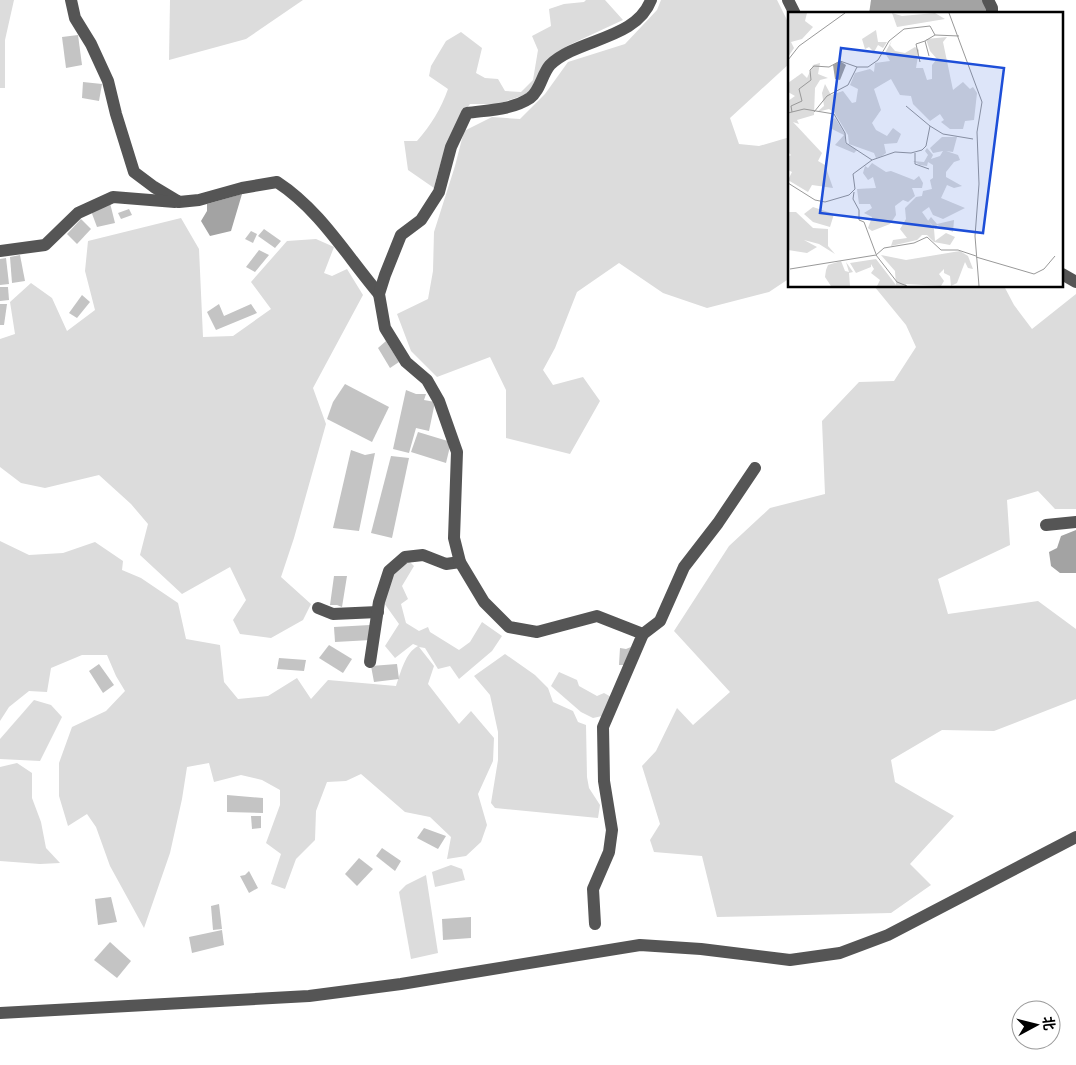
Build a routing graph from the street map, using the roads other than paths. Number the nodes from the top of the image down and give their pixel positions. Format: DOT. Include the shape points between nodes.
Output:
graph roads {
  1 [pos="71,0"];
  2 [pos="651,0"];
  3 [pos="788,0"];
  4 [pos="988,0"];
  5 [pos="794,12"];
  6 [pos="992,12"];
  7 [pos="179,202"];
  8 [pos="0,251"];
  9 [pos="1064,275"];
  10 [pos="1076,282"];
  11 [pos="379,294"];
  12 [pos="754,468"];
  13 [pos="1076,522"];
  14 [pos="1046,525"];
  15 [pos="460,562"];
  16 [pos="318,608"];
  17 [pos="378,612"];
  18 [pos="643,634"];
  19 [pos="370,662"];
  20 [pos="1076,837"];
  21 [pos="595,924"];
  22 [pos="0,1012"];
  1 -- 7 [label="street" via="75,18 108,81 134,172"];
  2 -- 11 [label="street" via="647,10 622,30 577,48 550,66 531,97 508,108 467,113 451,147 439,192 422,220 402,235"];
  3 -- 5 [label="street"];
  4 -- 6 [label="street"];
  7 -- 8 [label="street" via="113,197 78,214 45,245"];
  7 -- 11 [label="street" via="277,182 316,216"];
  9 -- 10 [label="street"];
  11 -- 15 [label="street" via="385,328 406,362 428,380 457,452 454,538"];
  12 -- 18 [label="street" via="684,568 660,622"];
  13 -- 14 [label="street"];
  15 -- 17 [label="street" via="446,564 423,555 405,557 389,571"];
  15 -- 18 [label="street" via="484,602 510,627 537,632 597,616"];
  16 -- 17 [label="street" via="333,614"];
  17 -- 19 [label="street"];
  18 -- 21 [label="street" via="603,727 604,781 612,830 609,852 593,889"];
  20 -- 22 [label="street" via="888,935 840,953 790,960 640,945 309,996"];
}
